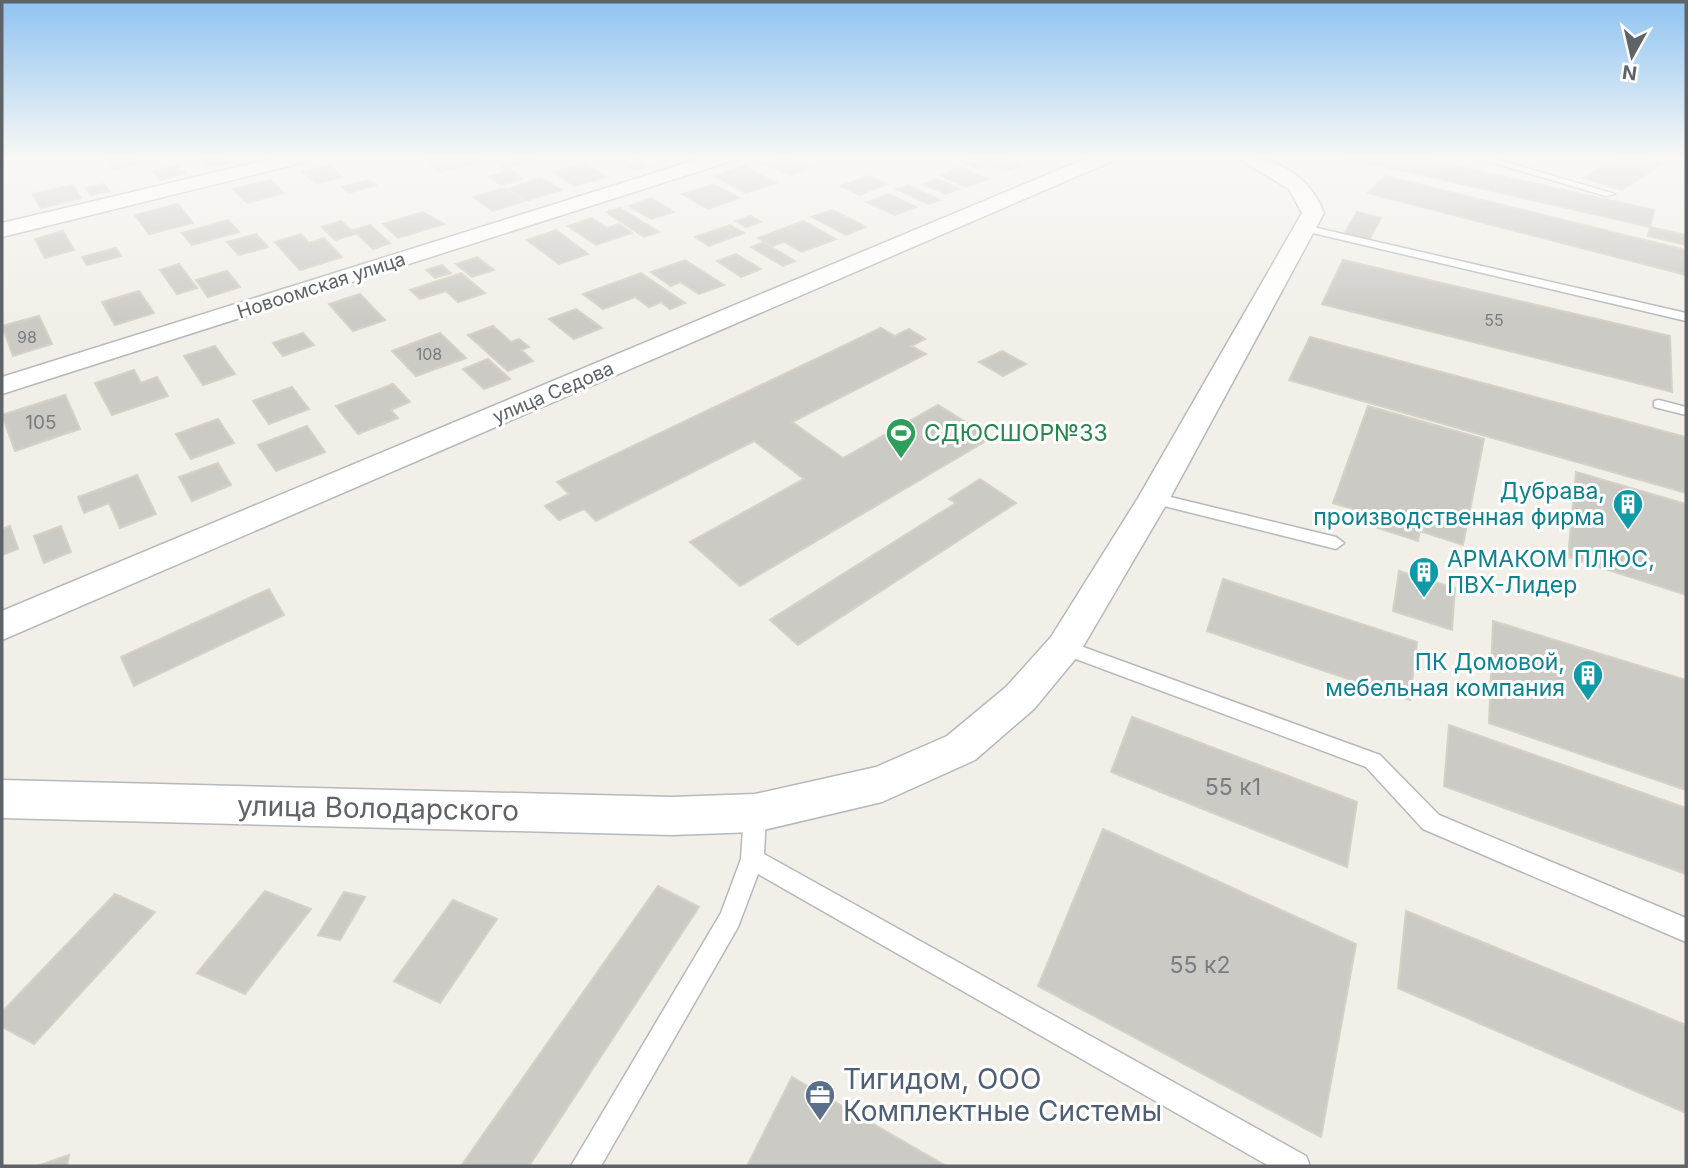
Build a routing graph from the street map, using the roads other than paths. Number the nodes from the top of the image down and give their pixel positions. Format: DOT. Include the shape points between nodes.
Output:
graph roads {
  1 [pos="74,213"];
  2 [pos="549,213"];
  3 [pos="976,213"];
  4 [pos="1313,213"];
  5 [pos="1304,228"];
  6 [pos="2,230"];
  7 [pos="1686,317"];
  8 [pos="2,386"];
  9 [pos="1659,404"];
  10 [pos="1686,411"];
  11 [pos="1154,498"];
  12 [pos="1336,542"];
  13 [pos="2,626"];
  14 [pos="1064,647"];
  15 [pos="2,799"];
  16 [pos="755,813"];
  17 [pos="752,859"];
  18 [pos="1686,930"];
  19 [pos="585,1166"];
  20 [pos="1296,1166"];
  1 -- 6 [label="street"];
  2 -- 8 [label="street, Новоомская улица"];
  3 -- 13 [label="street, улица Седова"];
  4 -- 5 [label="street"];
  5 -- 7 [label="lane"];
  5 -- 11 [label="street, улица Володарского"];
  9 -- 10 [label="lane"];
  11 -- 12 [label="lane"];
  11 -- 14 [label="street, улица Володарского"];
  14 -- 16 [label="street, улица Володарского" via="1020,698 961,748 882,784"];
  14 -- 18 [label="lane" via="1373,761 1431,822"];
  15 -- 16 [label="street, улица Володарского" via="672,816"];
  16 -- 17 [label="lane"];
  17 -- 19 [label="lane" via="730,919"];
  17 -- 20 [label="lane"];
}
